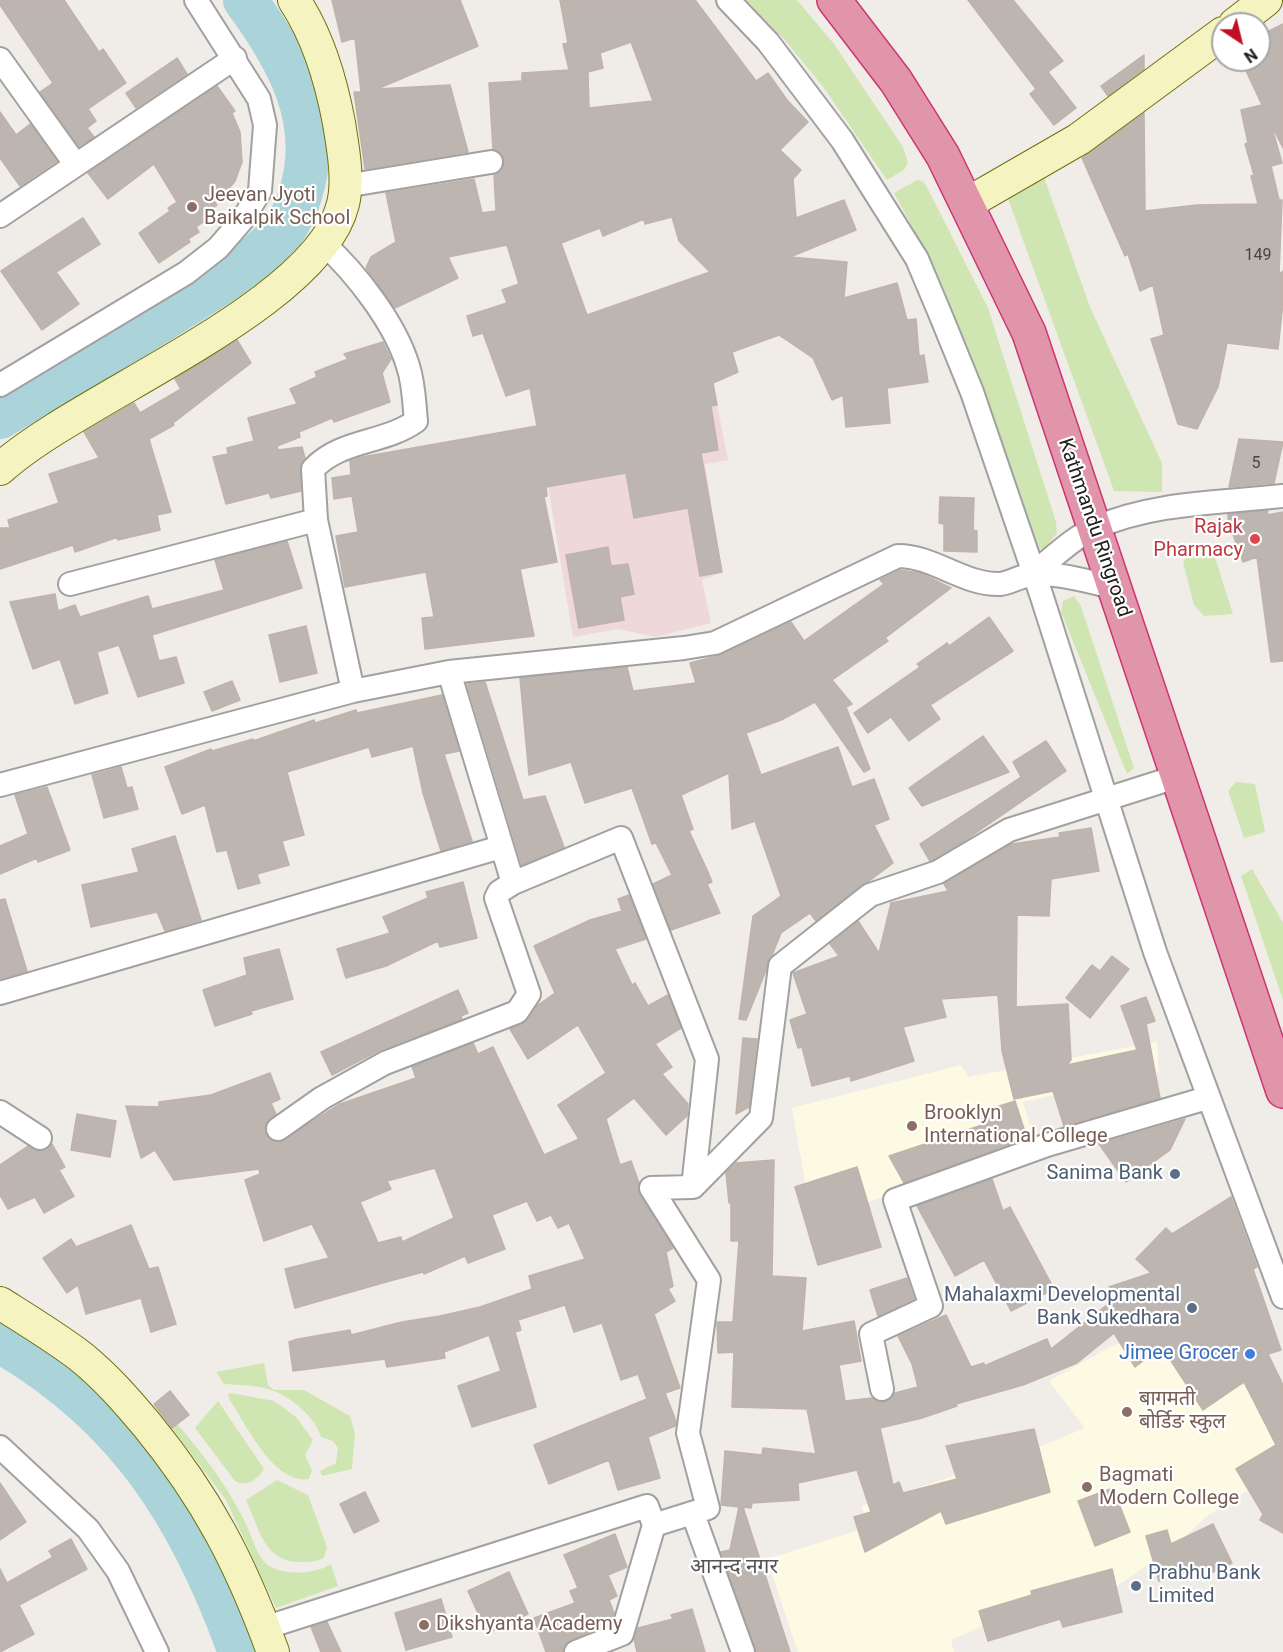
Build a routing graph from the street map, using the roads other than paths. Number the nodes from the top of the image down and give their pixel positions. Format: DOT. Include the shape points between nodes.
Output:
graph roads {
  1 [pos="196,0"];
  2 [pos="294,0"];
  3 [pos="728,0"];
  4 [pos="834,0"];
  5 [pos="1266,0"];
  6 [pos="1250,12"];
  7 [pos="1211,42"];
  8 [pos="235,58"];
  9 [pos="0,59"];
  10 [pos="491,162"];
  11 [pos="76,165"];
  12 [pos="345,186"];
  13 [pos="968,204"];
  14 [pos="0,216"];
  15 [pos="323,243"];
  16 [pos="0,386"];
  17 [pos="0,469"];
  18 [pos="1283,496"];
  19 [pos="316,520"];
  20 [pos="1094,528"];
  21 [pos="1032,574"];
  22 [pos="70,584"];
  23 [pos="1113,587"];
  24 [pos="449,672"];
  25 [pos="353,691"];
  26 [pos="1179,776"];
  27 [pos="0,785"];
  28 [pos="1108,800"];
  29 [pos="501,847"];
  30 [pos="513,883"];
  31 [pos="0,993"];
  32 [pos="1283,1091"];
  33 [pos="1207,1098"];
  34 [pos="0,1112"];
  35 [pos="278,1130"];
  36 [pos="40,1138"];
  37 [pos="693,1187"];
  38 [pos="1283,1297"];
  39 [pos="0,1304"];
  40 [pos="882,1389"];
  41 [pos="0,1447"];
  42 [pos="693,1514"];
  43 [pos="654,1526"];
  44 [pos="268,1640"];
  45 [pos="157,1652"];
  46 [pos="576,1652"];
  47 [pos="743,1652"];
  1 -- 8 [label="street"];
  2 -- 12 [label="street" via="315,38 332,90"];
  3 -- 21 [label="street" via="768,42 842,140 916,259 972,392"];
  4 -- 13 [label="highway, Kathmandu Ringroad" via="896,81"];
  5 -- 6 [label="street"];
  7 -- 13 [label="street" via="1079,139"];
  8 -- 11 [label="street"];
  8 -- 16 [label="street" via="259,99 265,125 260,191 243,219 218,248 186,273"];
  9 -- 11 [label="street"];
  10 -- 12 [label="street"];
  11 -- 14 [label="street"];
  12 -- 15 [label="street" via="336,224"];
  13 -- 20 [label="highway, Kathmandu Ringroad" via="1029,333"];
  15 -- 17 [label="street" via="301,268 234,320 45,435"];
  15 -- 19 [label="street" via="346,264 387,324 407,362 416,421 402,431 344,447 323,459 313,469"];
  18 -- 20 [label="street" via="1173,505"];
  19 -- 22 [label="street"];
  19 -- 25 [label="street"];
  20 -- 21 [label="street"];
  20 -- 23 [label="highway, Kathmandu Ringroad"];
  21 -- 23 [label="street"];
  21 -- 24 [label="street" via="1000,584 960,577 915,556 898,556 715,643"];
  21 -- 28 [label="street"];
  23 -- 26 [label="highway, Kathmandu Ringroad"];
  24 -- 25 [label="street"];
  24 -- 29 [label="street"];
  25 -- 27 [label="street"];
  26 -- 28 [label="street"];
  26 -- 32 [label="highway, Kathmandu Ringroad"];
  28 -- 33 [label="street" via="1155,952"];
  28 -- 37 [label="street" via="1009,830 938,872 870,895 780,966 761,1118"];
  29 -- 30 [label="street"];
  29 -- 31 [label="street"];
  30 -- 35 [label="street" via="496,898 530,994 517,1011 385,1063 322,1098"];
  30 -- 37 [label="street" via="621,838 707,1059"];
  33 -- 38 [label="street"];
  33 -- 40 [label="street" via="1047,1145 895,1200 932,1306 872,1334"];
  34 -- 36 [label="street"];
  37 -- 42 [label="street" via="651,1188 709,1280 688,1433 708,1508"];
  39 -- 44 [label="street" via="39,1327 116,1388 173,1457 226,1540"];
  41 -- 45 [label="street" via="87,1529 118,1571"];
  42 -- 43 [label="street"];
  42 -- 47 [label="street"];
  43 -- 44 [label="street" via="647,1506"];
  43 -- 46 [label="street" via="622,1634"];
}
